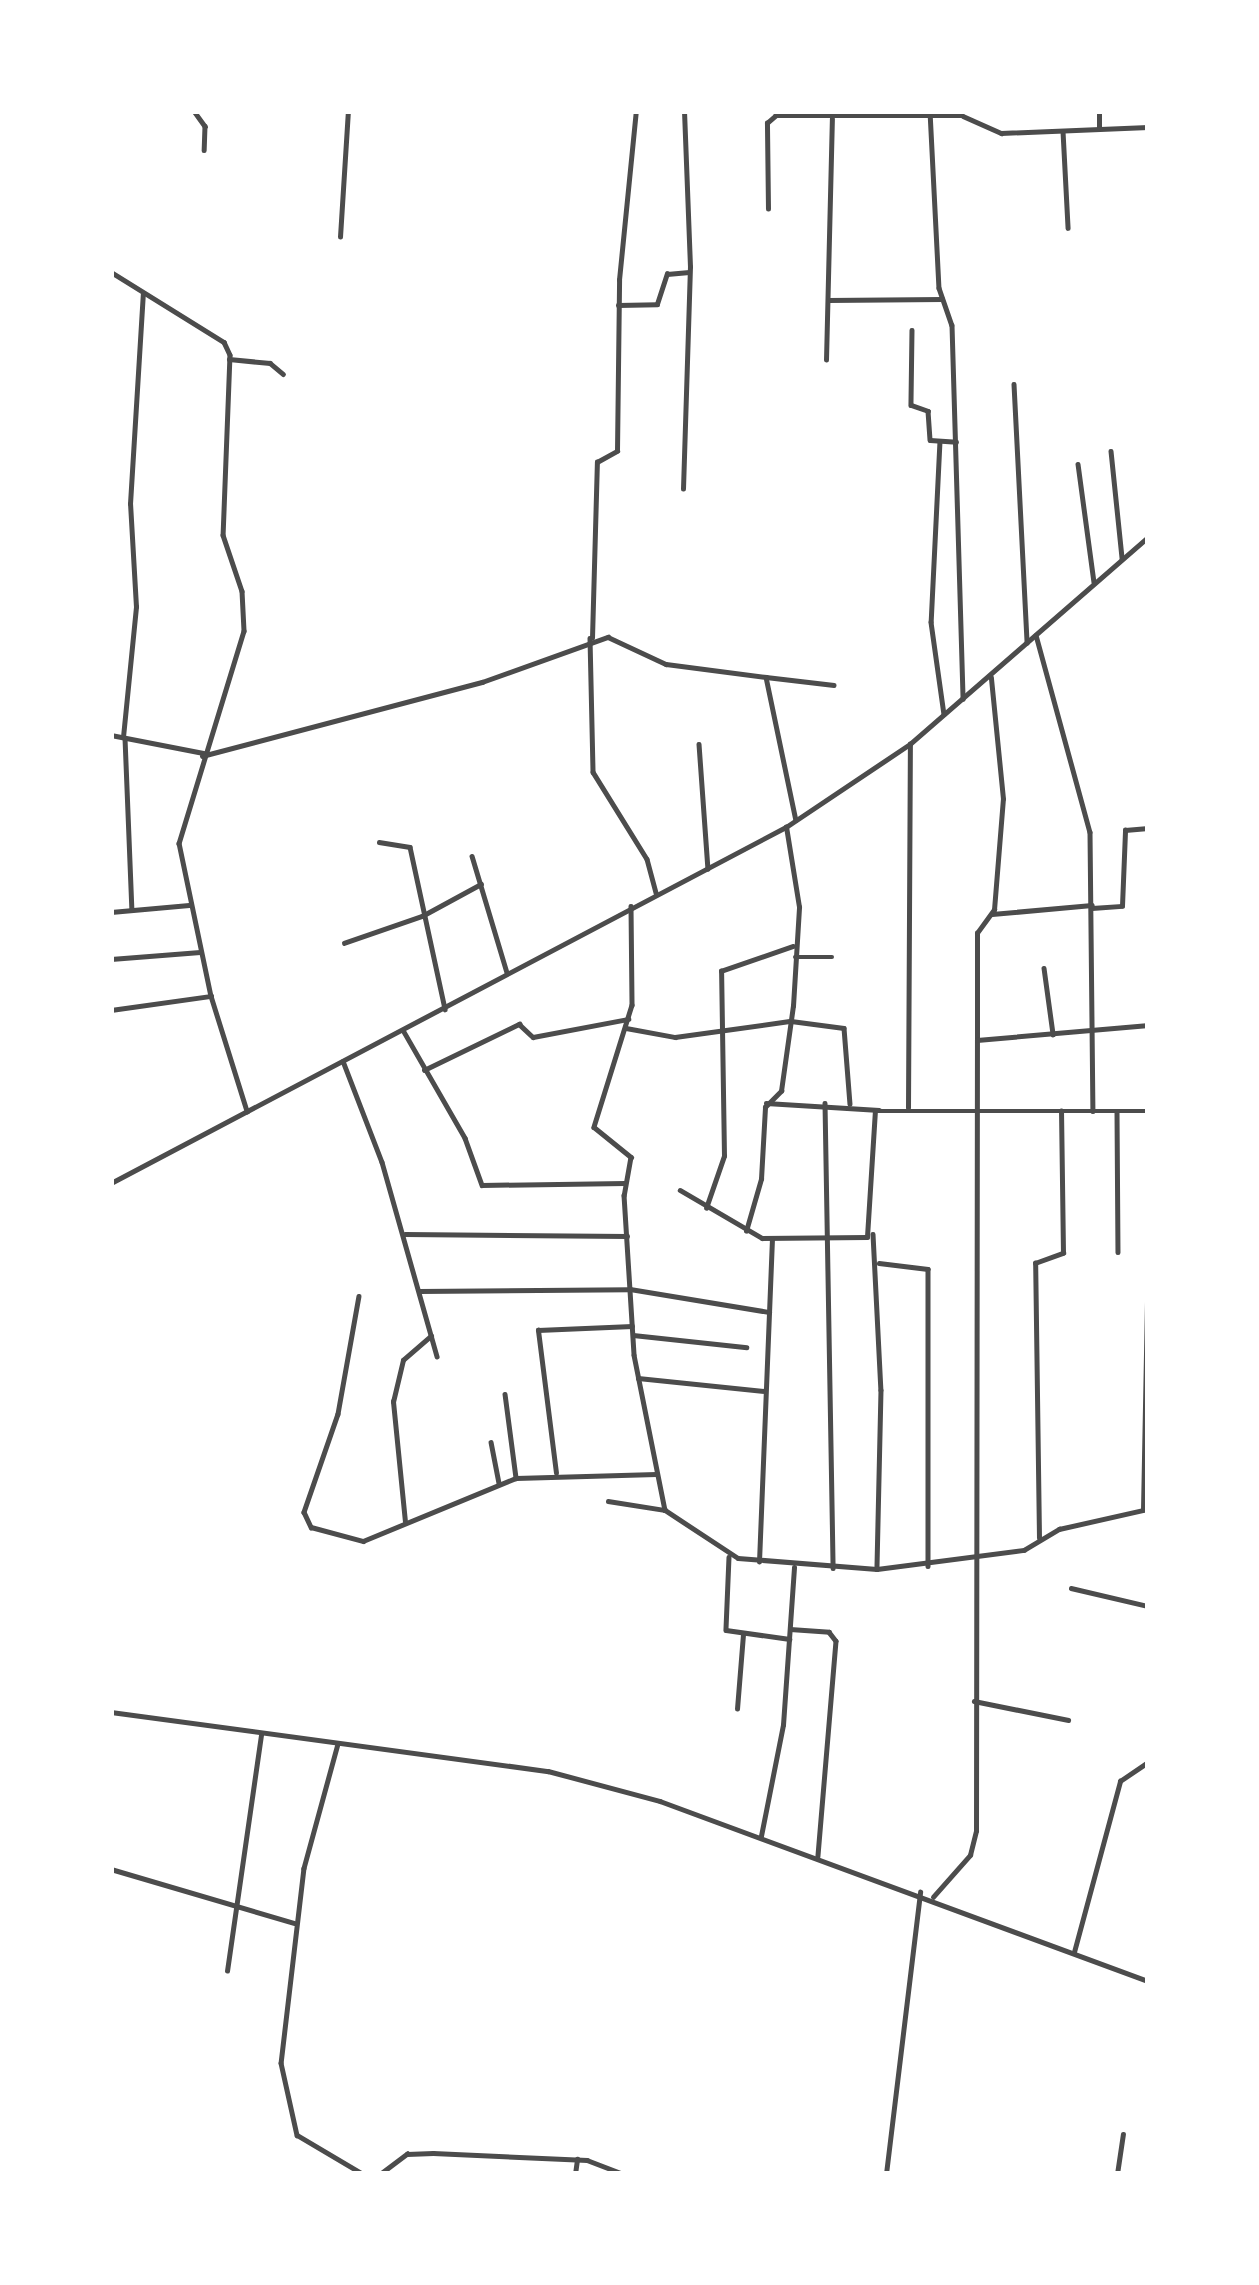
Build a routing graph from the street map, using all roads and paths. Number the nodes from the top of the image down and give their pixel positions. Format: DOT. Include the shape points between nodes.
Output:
graph roads {
  1 [pos="194,111"];
  2 [pos="348,111"];
  3 [pos="636,111"];
  4 [pos="684,111"];
  5 [pos="756,111"];
  6 [pos="930,111"];
  7 [pos="1099,111"];
  8 [pos="772,115"];
  9 [pos="832,119"];
  10 [pos="931,120"];
  11 [pos="1148,127"];
  12 [pos="1099,130"];
  13 [pos="1063,131"];
  14 [pos="204,150"];
  15 [pos="768,209"];
  16 [pos="1068,228"];
  17 [pos="340,237"];
  18 [pos="111,272"];
  19 [pos="689,272"];
  20 [pos="144,293"];
  21 [pos="942,299"];
  22 [pos="826,300"];
  23 [pos="618,305"];
  24 [pos="911,330"];
  25 [pos="230,358"];
  26 [pos="826,359"];
  27 [pos="283,374"];
  28 [pos="1013,384"];
  29 [pos="940,441"];
  30 [pos="956,442"];
  31 [pos="1111,451"];
  32 [pos="1078,464"];
  33 [pos="682,489"];
  34 [pos="1148,537"];
  35 [pos="1122,558"];
  36 [pos="1094,582"];
  37 [pos="1036,635"];
  38 [pos="591,638"];
  39 [pos="1027,643"];
  40 [pos="766,677"];
  41 [pos="991,678"];
  42 [pos="834,685"];
  43 [pos="963,699"];
  44 [pos="944,714"];
  45 [pos="111,735"];
  46 [pos="124,738"];
  47 [pos="699,744"];
  48 [pos="910,744"];
  49 [pos="203,755"];
  50 [pos="796,820"];
  51 [pos="786,826"];
  52 [pos="1148,828"];
  53 [pos="379,842"];
  54 [pos="472,856"];
  55 [pos="708,869"];
  56 [pos="481,884"];
  57 [pos="656,893"];
  58 [pos="189,905"];
  59 [pos="631,906"];
  60 [pos="1092,906"];
  61 [pos="132,910"];
  62 [pos="111,911"];
  63 [pos="992,914"];
  64 [pos="422,916"];
  65 [pos="344,943"];
  66 [pos="795,946"];
  67 [pos="200,952"];
  68 [pos="795,957"];
  69 [pos="832,957"];
  70 [pos="111,959"];
  71 [pos="1044,968"];
  72 [pos="507,973"];
  73 [pos="211,996"];
  74 [pos="445,1009"];
  75 [pos="111,1010"];
  76 [pos="628,1019"];
  77 [pos="791,1021"];
  78 [pos="1148,1025"];
  79 [pos="626,1028"];
  80 [pos="402,1029"];
  81 [pos="1095,1029"];
  82 [pos="720,1032"];
  83 [pos="1053,1035"];
  84 [pos="977,1040"];
  85 [pos="344,1061"];
  86 [pos="423,1070"];
  87 [pos="766,1103"];
  88 [pos="825,1103"];
  89 [pos="850,1104"];
  90 [pos="908,1108"];
  91 [pos="980,1109"];
  92 [pos="879,1110"];
  93 [pos="1061,1110"];
  94 [pos="248,1111"];
  95 [pos="1093,1111"];
  96 [pos="1117,1111"];
  97 [pos="1148,1111"];
  98 [pos="111,1184"];
  99 [pos="625,1184"];
  100 [pos="680,1190"];
  101 [pos="706,1208"];
  102 [pos="872,1231"];
  103 [pos="746,1232"];
  104 [pos="403,1234"];
  105 [pos="627,1236"];
  106 [pos="828,1238"];
  107 [pos="772,1240"];
  108 [pos="1118,1252"];
  109 [pos="879,1263"];
  110 [pos="630,1289"];
  111 [pos="419,1292"];
  112 [pos="1147,1294"];
  113 [pos="359,1296"];
  114 [pos="769,1312"];
  115 [pos="632,1325"];
  116 [pos="633,1335"];
  117 [pos="431,1336"];
  118 [pos="746,1347"];
  119 [pos="437,1356"];
  120 [pos="638,1378"];
  121 [pos="766,1391"];
  122 [pos="505,1394"];
  123 [pos="491,1442"];
  124 [pos="656,1474"];
  125 [pos="556,1475"];
  126 [pos="516,1478"];
  127 [pos="499,1484"];
  128 [pos="608,1501"];
  129 [pos="1146,1509"];
  130 [pos="664,1510"];
  131 [pos="405,1522"];
  132 [pos="1039,1538"];
  133 [pos="729,1555"];
  134 [pos="977,1559"];
  135 [pos="759,1562"];
  136 [pos="928,1566"];
  137 [pos="794,1567"];
  138 [pos="833,1568"];
  139 [pos="877,1569"];
  140 [pos="1071,1588"];
  141 [pos="1148,1606"];
  142 [pos="790,1629"];
  143 [pos="743,1634"];
  144 [pos="790,1640"];
  145 [pos="974,1702"];
  146 [pos="737,1708"];
  147 [pos="111,1712"];
  148 [pos="1068,1720"];
  149 [pos="261,1734"];
  150 [pos="338,1744"];
  151 [pos="1148,1762"];
  152 [pos="761,1836"];
  153 [pos="818,1856"];
  154 [pos="111,1869"];
  155 [pos="920,1892"];
  156 [pos="933,1897"];
  157 [pos="237,1906"];
  158 [pos="295,1923"];
  159 [pos="1074,1952"];
  160 [pos="227,1971"];
  161 [pos="1148,1981"];
  162 [pos="1123,2134"];
  163 [pos="577,2159"];
  164 [pos="603,2164"];
  165 [pos="364,2174"];
  166 [pos="380,2174"];
  167 [pos="575,2174"];
  168 [pos="602,2174"];
  169 [pos="624,2174"];
  170 [pos="886,2174"];
  171 [pos="1117,2174"];
  1 -- 14 [label="street" via="205,126"];
  2 -- 17 [label="street"];
  3 -- 23 [label="street"];
  4 -- 19 [label="street"];
  5 -- 8 [label="street"];
  6 -- 10 [label="street"];
  7 -- 12 [label="street"];
  8 -- 9 [label="street"];
  8 -- 15 [label="street"];
  9 -- 10 [label="street"];
  9 -- 22 [label="street"];
  10 -- 13 [label="street" via="963,116 1001,133"];
  10 -- 21 [label="street"];
  11 -- 12 [label="street"];
  12 -- 13 [label="street"];
  13 -- 16 [label="street"];
  18 -- 20 [label="street"];
  19 -- 23 [label="street" via="668,274 657,304"];
  19 -- 33 [label="street"];
  20 -- 25 [label="street" via="224,342"];
  20 -- 46 [label="street" via="134,358 129,537 138,547"];
  21 -- 22 [label="street"];
  21 -- 30 [label="street" via="952,325"];
  22 -- 26 [label="street"];
  23 -- 38 [label="street" via="616,451 597,462"];
  24 -- 29 [label="street" via="910,404 928,411 930,440"];
  25 -- 27 [label="street" via="270,363"];
  25 -- 49 [label="street" via="223,536 242,591 244,631"];
  28 -- 39 [label="street"];
  29 -- 30 [label="street"];
  29 -- 44 [label="street" via="931,622"];
  30 -- 43 [label="street"];
  31 -- 35 [label="street"];
  32 -- 36 [label="street"];
  34 -- 35 [label="street"];
  35 -- 36 [label="street"];
  36 -- 37 [label="street"];
  37 -- 39 [label="street"];
  37 -- 60 [label="street" via="1090,832"];
  38 -- 40 [label="street" via="617,640 665,664"];
  38 -- 49 [label="street" via="482,682"];
  38 -- 57 [label="street" via="593,772 646,859"];
  39 -- 41 [label="street"];
  40 -- 42 [label="street"];
  40 -- 50 [label="street"];
  41 -- 43 [label="street"];
  41 -- 63 [label="street" via="1003,799"];
  43 -- 44 [label="street"];
  44 -- 48 [label="street"];
  45 -- 46 [label="street"];
  46 -- 49 [label="street"];
  46 -- 61 [label="street"];
  47 -- 55 [label="street"];
  48 -- 50 [label="street"];
  48 -- 90 [label="street"];
  49 -- 58 [label="street" via="178,843"];
  50 -- 51 [label="street"];
  51 -- 55 [label="street"];
  51 -- 66 [label="street" via="799,907"];
  52 -- 60 [label="street" via="1125,830 1122,906"];
  53 -- 64 [label="street" via="410,847 427,901"];
  54 -- 56 [label="street"];
  55 -- 57 [label="street"];
  56 -- 64 [label="street"];
  56 -- 72 [label="street"];
  57 -- 59 [label="street"];
  58 -- 61 [label="street"];
  58 -- 67 [label="street"];
  59 -- 72 [label="street"];
  59 -- 76 [label="street"];
  60 -- 63 [label="street"];
  60 -- 81 [label="street"];
  61 -- 62 [label="street"];
  63 -- 84 [label="street" via="977,933"];
  64 -- 65 [label="street"];
  64 -- 74 [label="street"];
  66 -- 68 [label="street"];
  66 -- 82 [label="street" via="723,968"];
  67 -- 70 [label="street"];
  67 -- 73 [label="street"];
  68 -- 69 [label="street"];
  68 -- 77 [label="street"];
  71 -- 83 [label="street"];
  72 -- 74 [label="street"];
  73 -- 75 [label="street"];
  73 -- 94 [label="street"];
  74 -- 80 [label="street"];
  76 -- 79 [label="street"];
  76 -- 86 [label="street" via="533,1037 519,1024"];
  77 -- 82 [label="street"];
  77 -- 87 [label="street" via="781,1091"];
  77 -- 89 [label="street" via="848,1030"];
  78 -- 81 [label="street"];
  79 -- 82 [label="street"];
  79 -- 99 [label="street" via="594,1126 629,1153"];
  80 -- 85 [label="street"];
  80 -- 86 [label="street"];
  81 -- 83 [label="street"];
  81 -- 95 [label="street"];
  82 -- 101 [label="street" via="724,1164"];
  83 -- 84 [label="street"];
  84 -- 91 [label="street"];
  85 -- 94 [label="street"];
  85 -- 104 [label="street"];
  86 -- 99 [label="street" via="465,1138 482,1186"];
  87 -- 88 [label="street"];
  87 -- 103 [label="street" via="761,1179"];
  88 -- 89 [label="street"];
  88 -- 106 [label="street"];
  89 -- 92 [label="street"];
  90 -- 91 [label="street"];
  90 -- 92 [label="street"];
  91 -- 93 [label="street"];
  91 -- 134 [label="street"];
  92 -- 102 [label="street" via="872,1122"];
  93 -- 95 [label="street"];
  93 -- 132 [label="street" via="1064,1252 1035,1263"];
  94 -- 98 [label="street"];
  95 -- 96 [label="street"];
  96 -- 97 [label="street"];
  96 -- 108 [label="street"];
  99 -- 105 [label="street"];
  100 -- 101 [label="street"];
  101 -- 103 [label="street"];
  102 -- 106 [label="street"];
  102 -- 109 [label="street"];
  103 -- 107 [label="street"];
  104 -- 105 [label="street"];
  104 -- 111 [label="street"];
  105 -- 110 [label="street"];
  106 -- 107 [label="street"];
  106 -- 138 [label="street"];
  107 -- 114 [label="street"];
  109 -- 136 [label="street" via="928,1269"];
  109 -- 139 [label="street"];
  110 -- 111 [label="street"];
  110 -- 114 [label="street"];
  110 -- 115 [label="street"];
  111 -- 117 [label="street"];
  112 -- 129 [label="street"];
  113 -- 131 [label="street" via="338,1414 304,1520 363,1541"];
  114 -- 121 [label="street"];
  115 -- 116 [label="street"];
  115 -- 125 [label="street" via="538,1330"];
  116 -- 118 [label="street"];
  116 -- 120 [label="street"];
  117 -- 119 [label="street"];
  117 -- 131 [label="street" via="403,1360 393,1402"];
  120 -- 121 [label="street"];
  120 -- 124 [label="street"];
  121 -- 135 [label="street"];
  122 -- 126 [label="street"];
  123 -- 127 [label="street"];
  124 -- 125 [label="street"];
  124 -- 130 [label="street"];
  125 -- 126 [label="street"];
  126 -- 127 [label="street"];
  127 -- 131 [label="street"];
  128 -- 130 [label="street"];
  129 -- 132 [label="street"];
  130 -- 133 [label="street"];
  132 -- 134 [label="street" via="1031,1548"];
  133 -- 135 [label="street"];
  133 -- 143 [label="street" via="726,1630"];
  134 -- 136 [label="street"];
  134 -- 145 [label="street"];
  135 -- 137 [label="street"];
  136 -- 139 [label="street"];
  137 -- 138 [label="street"];
  137 -- 142 [label="street"];
  138 -- 139 [label="street"];
  140 -- 141 [label="street"];
  142 -- 144 [label="street"];
  142 -- 153 [label="street" via="836,1641"];
  143 -- 144 [label="street"];
  143 -- 146 [label="street"];
  144 -- 152 [label="street"];
  145 -- 148 [label="street"];
  145 -- 156 [label="street" via="975,1840"];
  147 -- 149 [label="street"];
  149 -- 150 [label="street"];
  149 -- 157 [label="street"];
  150 -- 152 [label="street" via="548,1772"];
  150 -- 158 [label="street"];
  151 -- 159 [label="street" via="1120,1781"];
  152 -- 153 [label="street"];
  153 -- 155 [label="street"];
  154 -- 157 [label="street"];
  155 -- 156 [label="street"];
  155 -- 170 [label="street"];
  156 -- 159 [label="street"];
  157 -- 158 [label="street"];
  157 -- 160 [label="street"];
  158 -- 165 [label="street" via="280,2039 287,2116 304,2140"];
  159 -- 161 [label="street"];
  162 -- 171 [label="street"];
  163 -- 164 [label="street"];
  163 -- 166 [label="street" via="407,2154"];
  163 -- 167 [label="street"];
  164 -- 168 [label="street"];
  164 -- 169 [label="street"];
}
